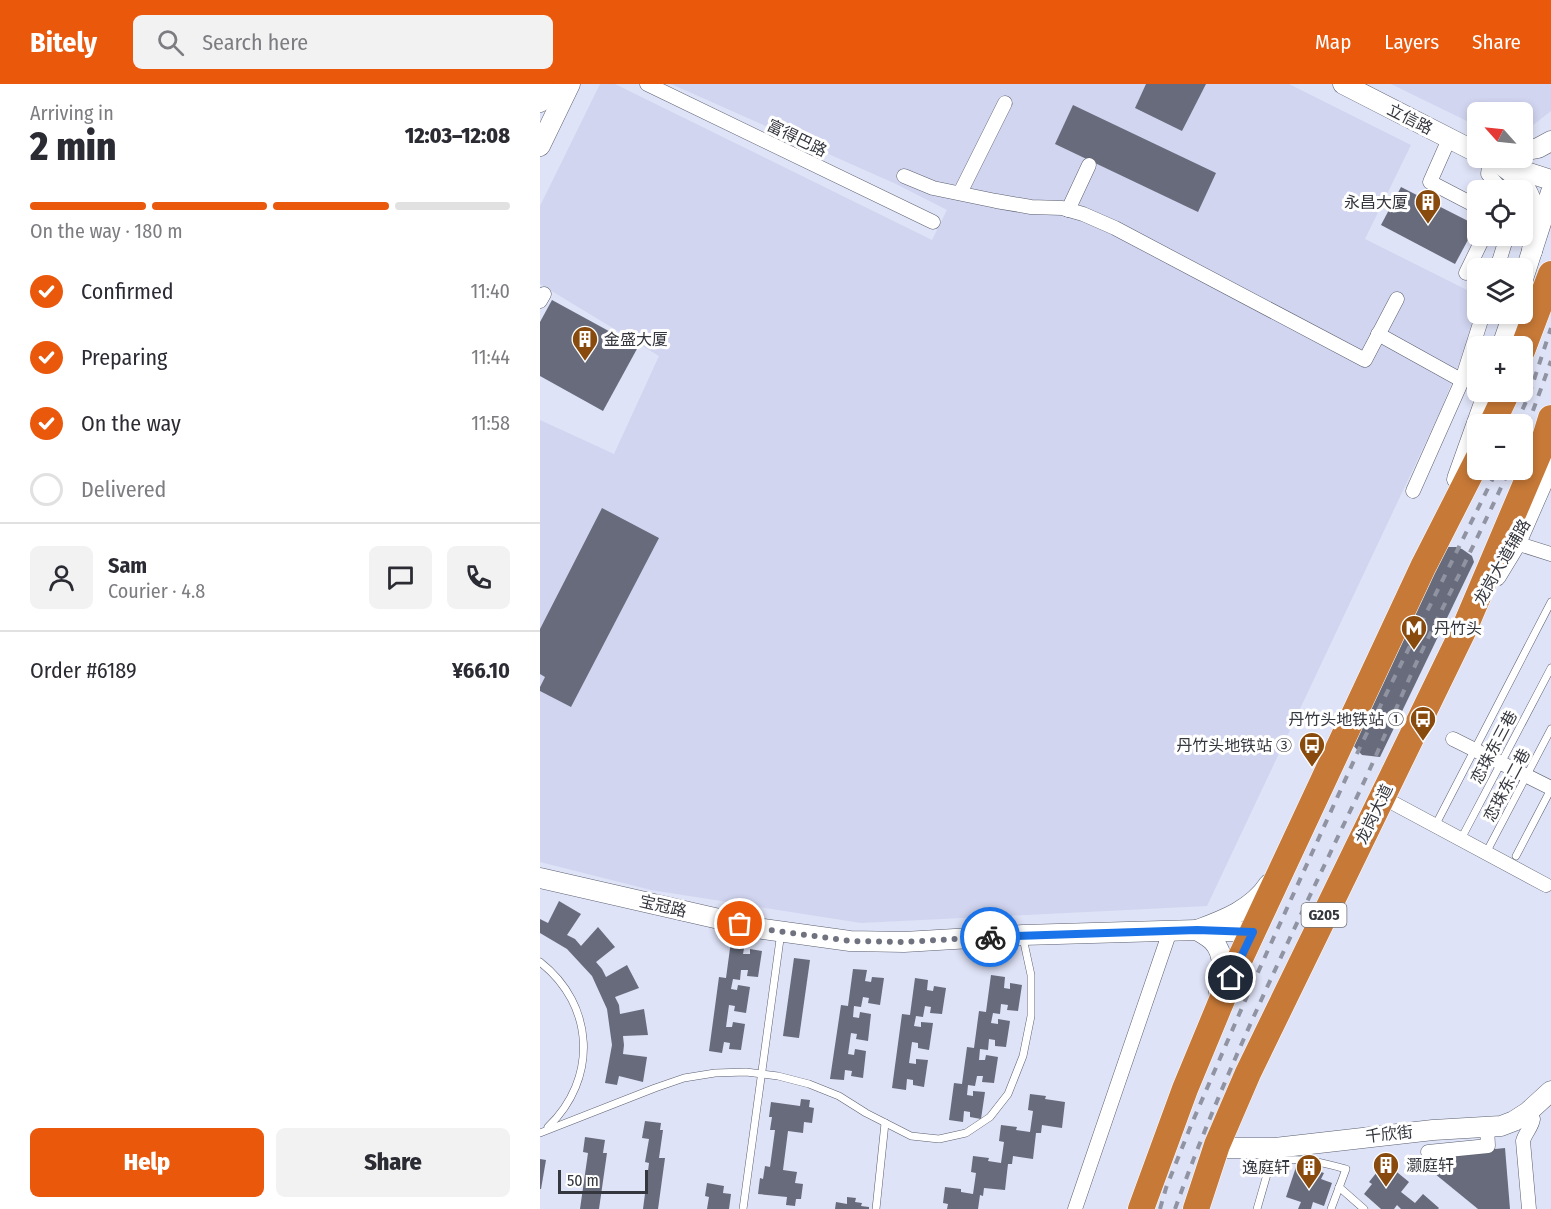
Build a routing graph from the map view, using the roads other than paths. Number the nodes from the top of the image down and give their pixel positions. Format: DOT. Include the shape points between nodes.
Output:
graph roads {
  1 [pos="549,84"];
  2 [pos="570,84"];
  3 [pos="647,84"];
  4 [pos="1343,84"];
  5 [pos="1368,84"];
  6 [pos="540,102"];
  7 [pos="1005,103"];
  8 [pos="1467,134"];
  9 [pos="1449,139"];
  10 [pos="1551,141"];
  11 [pos="540,146"];
  12 [pos="1467,147"];
  13 [pos="1533,149"];
  14 [pos="1089,165"];
  15 [pos="1533,165"];
  16 [pos="1505,168"];
  17 [pos="1520,168"];
  18 [pos="1551,168"];
  19 [pos="904,176"];
  20 [pos="1551,180"];
  21 [pos="1551,192"];
  22 [pos="960,193"];
  23 [pos="1467,201"];
  24 [pos="1068,210"];
  25 [pos="1547,216"];
  26 [pos="933,222"];
  27 [pos="1479,246"];
  28 [pos="1532,251"];
  29 [pos="1530,258"];
  30 [pos="1466,273"];
  31 [pos="1551,274"];
  32 [pos="1397,299"];
  33 [pos="1480,324"];
  34 [pos="1378,334"];
  35 [pos="1528,336"];
  36 [pos="1461,380"];
  37 [pos="1484,402"];
  38 [pos="1551,418"];
  39 [pos="1551,463"];
  40 [pos="1467,480"];
  41 [pos="1413,491"];
  42 [pos="1516,543"];
  43 [pos="1551,554"];
  44 [pos="1423,567"];
  45 [pos="1551,602"];
  46 [pos="1464,627"];
  47 [pos="1551,668"];
  48 [pos="1551,729"];
  49 [pos="1453,739"];
  50 [pos="1474,749"];
  51 [pos="1501,762"];
  52 [pos="1527,776"];
  53 [pos="1551,789"];
  54 [pos="1382,797"];
  55 [pos="1435,826"];
  56 [pos="1461,839"];
  57 [pos="1290,851"];
  58 [pos="1486,853"];
  59 [pos="1516,856"];
  60 [pos="540,878"];
  61 [pos="1546,885"];
  62 [pos="1197,930"];
  63 [pos="781,931"];
  64 [pos="1170,931"];
  65 [pos="1253,932"];
  66 [pos="1023,935"];
  67 [pos="540,962"];
  68 [pos="1213,1022"];
  69 [pos="761,1074"];
  70 [pos="1551,1091"];
  71 [pos="1528,1112"];
  72 [pos="885,1123"];
  73 [pos="1487,1126"];
  74 [pos="542,1132"];
  75 [pos="1217,1145"];
  76 [pos="1275,1148"];
  77 [pos="1428,1152"];
  78 [pos="1268,1169"];
  79 [pos="1339,1187"];
  80 [pos="742,1209"];
  81 [pos="876,1209"];
  82 [pos="1075,1209"];
  83 [pos="1141,1209"];
  84 [pos="1196,1209"];
  85 [pos="1257,1209"];
  86 [pos="1331,1209"];
  87 [pos="1364,1209"];
  88 [pos="1529,1209"];
  1 -- 6 [label="street"];
  2 -- 11 [label="street"];
  3 -- 26 [label="street, 富得巴路"];
  4 -- 9 [label="street, 立信路"];
  5 -- 8 [label="street, 立信路"];
  7 -- 22 [label="street"];
  9 -- 12 [label="street, 立信路"];
  9 -- 23 [label="street" via="1430,182"];
  10 -- 13 [label="street"];
  14 -- 24 [label="street"];
  15 -- 18 [label="street, 立信路"];
  16 -- 28 [label="street" via="1530,198 1535,227"];
  17 -- 20 [label="street, 立信路"];
  19 -- 22 [label="street" via="933,188"];
  21 -- 25 [label="street"];
  22 -- 24 [label="street"];
  24 -- 34 [label="street" via="1115,228 1365,360"];
  25 -- 28 [label="street"];
  27 -- 30 [label="street"];
  28 -- 29 [label="street"];
  31 -- 35 [label="highway"];
  32 -- 34 [label="street"];
  33 -- 36 [label="street"];
  34 -- 36 [label="street"];
  36 -- 41 [label="street"];
  37 -- 44 [label="street"];
  38 -- 46 [label="highway, 龙岗大道 / G205"];
  39 -- 42 [label="street, 龙岗大道辅路"];
  40 -- 44 [label="highway"];
  42 -- 43 [label="street"];
  42 -- 46 [label="street, 龙岗大道辅路"];
  44 -- 57 [label="highway"];
  45 -- 50 [label="lane"];
  46 -- 54 [label="highway, 龙岗大道 / G205"];
  47 -- 51 [label="lane, 恋珠东三巷"];
  48 -- 52 [label="lane, 恋珠东二巷"];
  49 -- 50 [label="street"];
  50 -- 51 [label="street"];
  50 -- 55 [label="lane"];
  51 -- 52 [label="street"];
  51 -- 56 [label="lane, 恋珠东三巷"];
  52 -- 53 [label="street"];
  52 -- 58 [label="lane, 恋珠东二巷"];
  53 -- 59 [label="lane"];
  54 -- 55 [label="street"];
  54 -- 75 [label="highway, 龙岗大道 / G205"];
  55 -- 56 [label="street"];
  56 -- 58 [label="street"];
  57 -- 62 [label="street" via="1265,891 1251,905 1226,920"];
  57 -- 65 [label="highway"];
  58 -- 61 [label="street"];
  60 -- 63 [label="street, 宝冠路"];
  62 -- 64 [label="street, 宝冠路"];
  62 -- 65 [label="street, 宝冠路"];
  62 -- 68 [label="street" via="1213,941 1223,966"];
  63 -- 66 [label="street, 宝冠路" via="850,941 904,942"];
  63 -- 69 [label="lane"];
  64 -- 66 [label="street, 宝冠路"];
  64 -- 82 [label="street"];
  65 -- 68 [label="highway"];
  66 -- 72 [label="lane" via="1031,975 1031,1016 1023,1056 1008,1094 990,1117 957,1135 939,1139 911,1136"];
  67 -- 74 [label="lane" via="564,985 574,1003 584,1042 579,1082 559,1117"];
  68 -- 83 [label="highway"];
  69 -- 72 [label="lane" via="809,1084 839,1096"];
  69 -- 74 [label="lane" via="715,1073 684,1078"];
  69 -- 80 [label="lane"];
  70 -- 71 [label="street, 千欣街"];
  71 -- 73 [label="street, 千欣街" via="1501,1126"];
  71 -- 88 [label="street" via="1533,1119 1523,1141"];
  72 -- 81 [label="lane"];
  73 -- 76 [label="street, 千欣街"];
  73 -- 77 [label="street" via="1488,1146"];
  75 -- 76 [label="street, 千欣街"];
  75 -- 84 [label="highway, 龙岗大道 / G205"];
  76 -- 78 [label="lane"];
  78 -- 79 [label="lane" via="1275,1169 1280,1161 1288,1159 1319,1161 1346,1169"];
  78 -- 85 [label="lane"];
  79 -- 86 [label="lane"];
  79 -- 87 [label="lane"];
}
